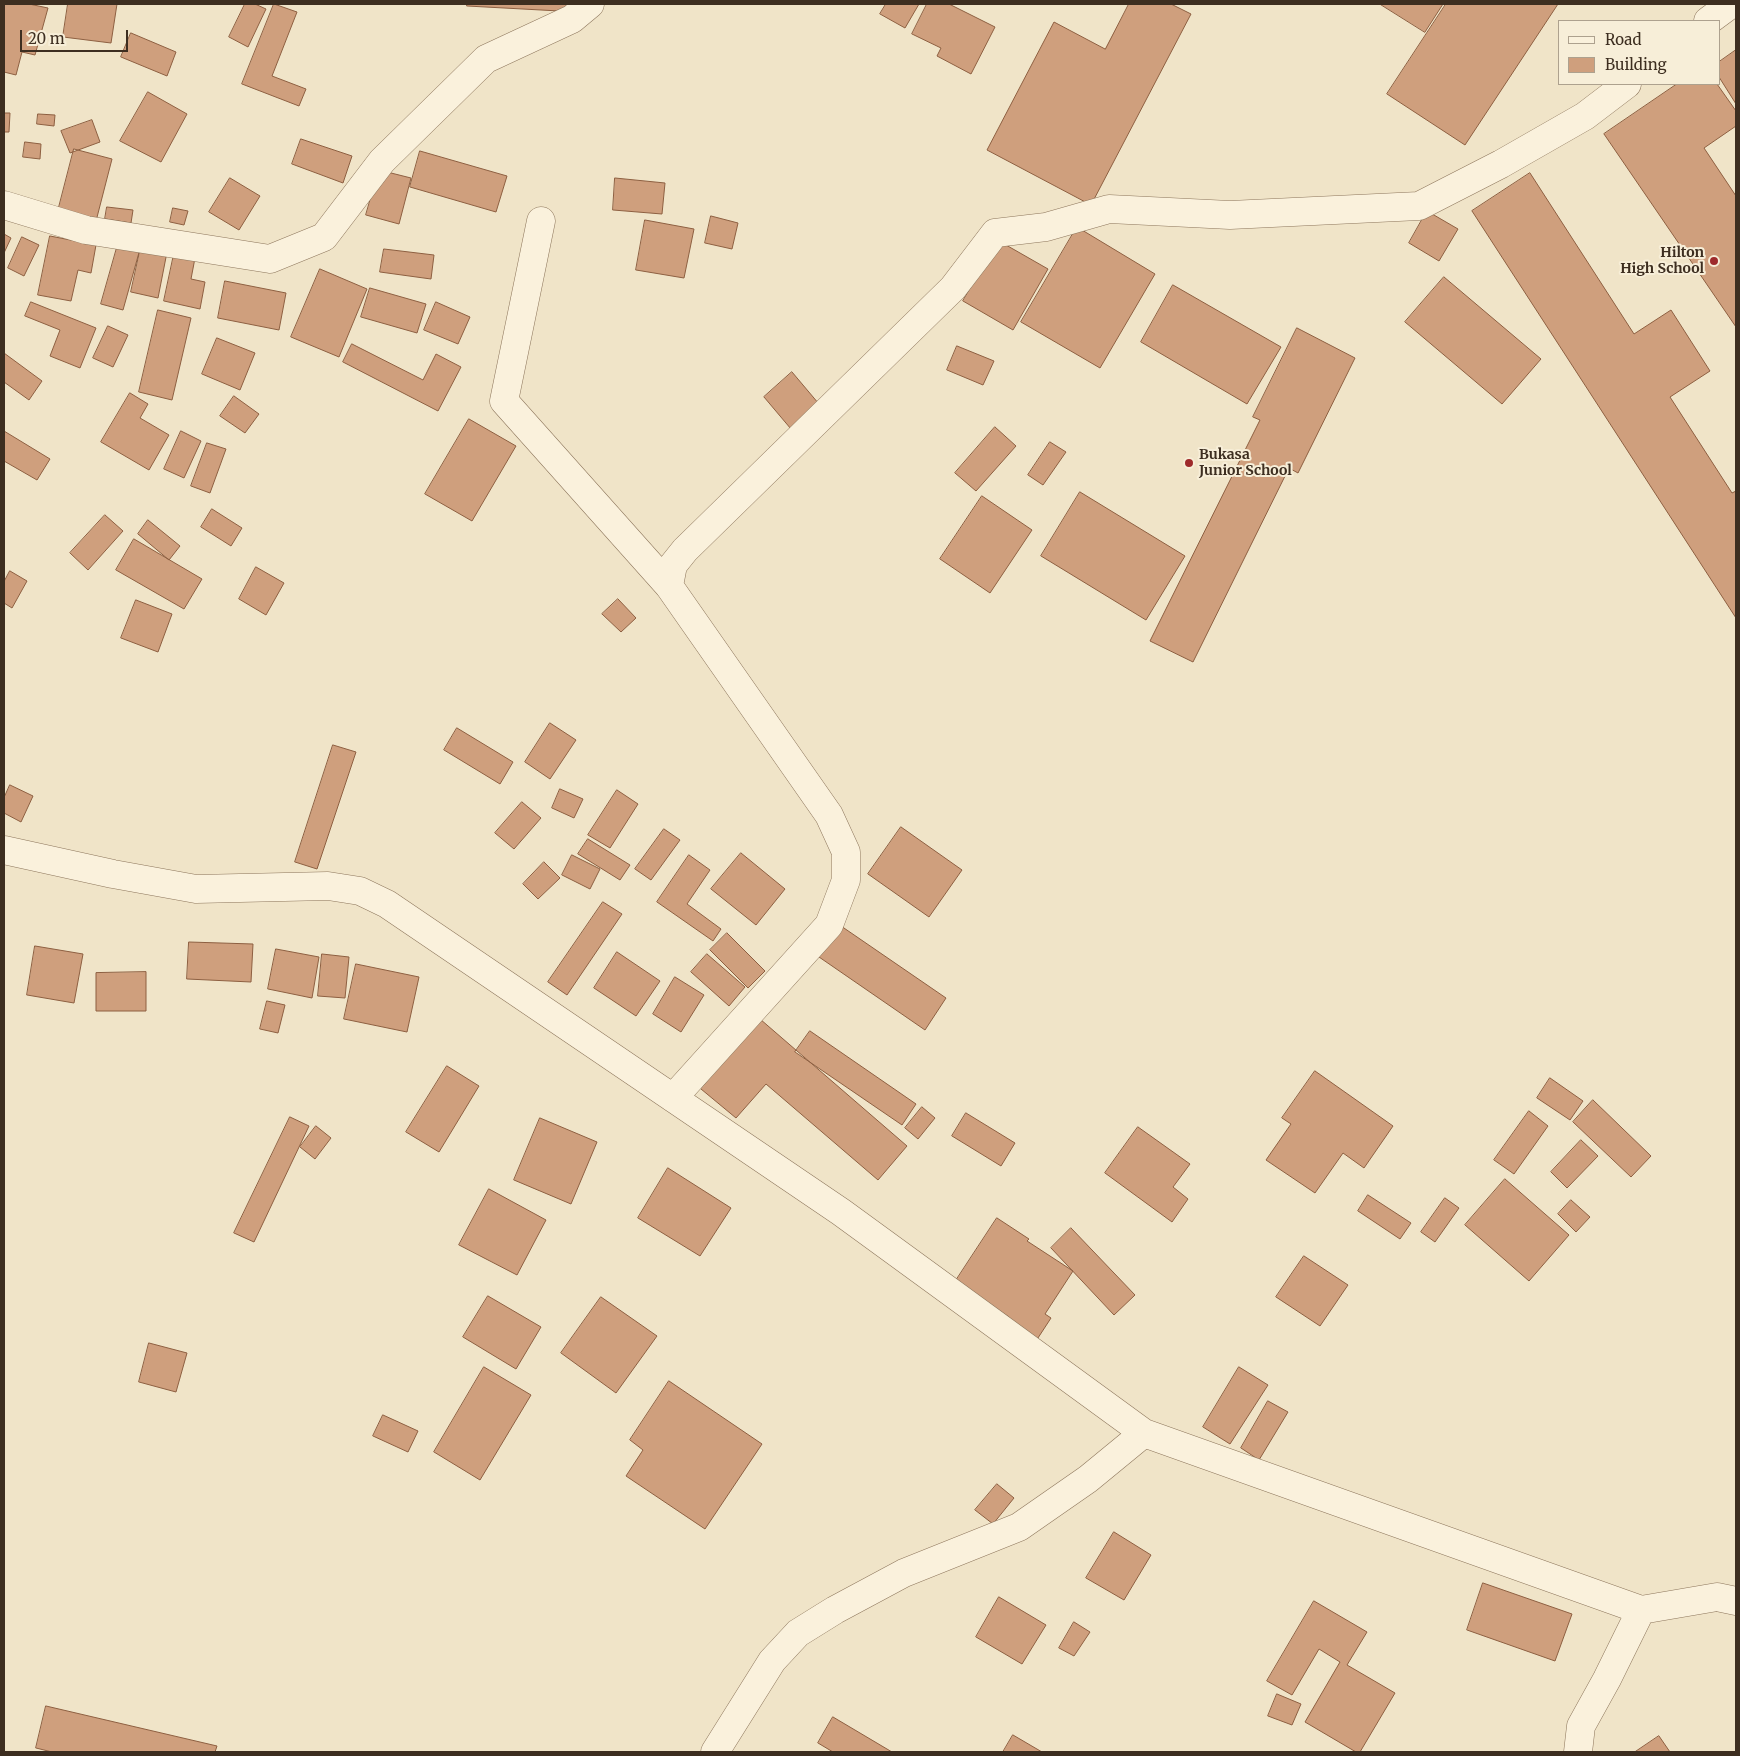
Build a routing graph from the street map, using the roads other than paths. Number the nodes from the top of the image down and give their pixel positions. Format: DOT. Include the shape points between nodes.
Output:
graph roads {
  1 [pos="590,4"];
  2 [pos="1731,4"];
  3 [pos="1709,20"];
  4 [pos="1626,85"];
  5 [pos="4,205"];
  6 [pos="541,221"];
  7 [pos="669,586"];
  8 [pos="4,850"];
  9 [pos="673,1098"];
  10 [pos="1144,1433"];
  11 [pos="1736,1601"];
  12 [pos="1641,1610"];
  13 [pos="715,1752"];
  14 [pos="1578,1752"];
  1 -- 5 [label="street" via="572,19 486,59 382,161 324,237 270,258 86,230"];
  2 -- 3 [label="street"];
  4 -- 7 [label="street" via="1585,116 1419,206 1230,215 1109,209 1046,227 995,233 953,288 685,550 673,566"];
  6 -- 7 [label="street" via="504,401"];
  7 -- 9 [label="street" via="829,815 846,852 846,880 829,925"];
  8 -- 9 [label="street" via="196,889 328,886 360,892 387,904"];
  9 -- 10 [label="street" via="841,1212"];
  10 -- 12 [label="street"];
  10 -- 13 [label="street" via="1019,1527 904,1573 798,1633 772,1660"];
  11 -- 12 [label="street" via="1717,1597"];
  12 -- 14 [label="street" via="1581,1726"];
}
